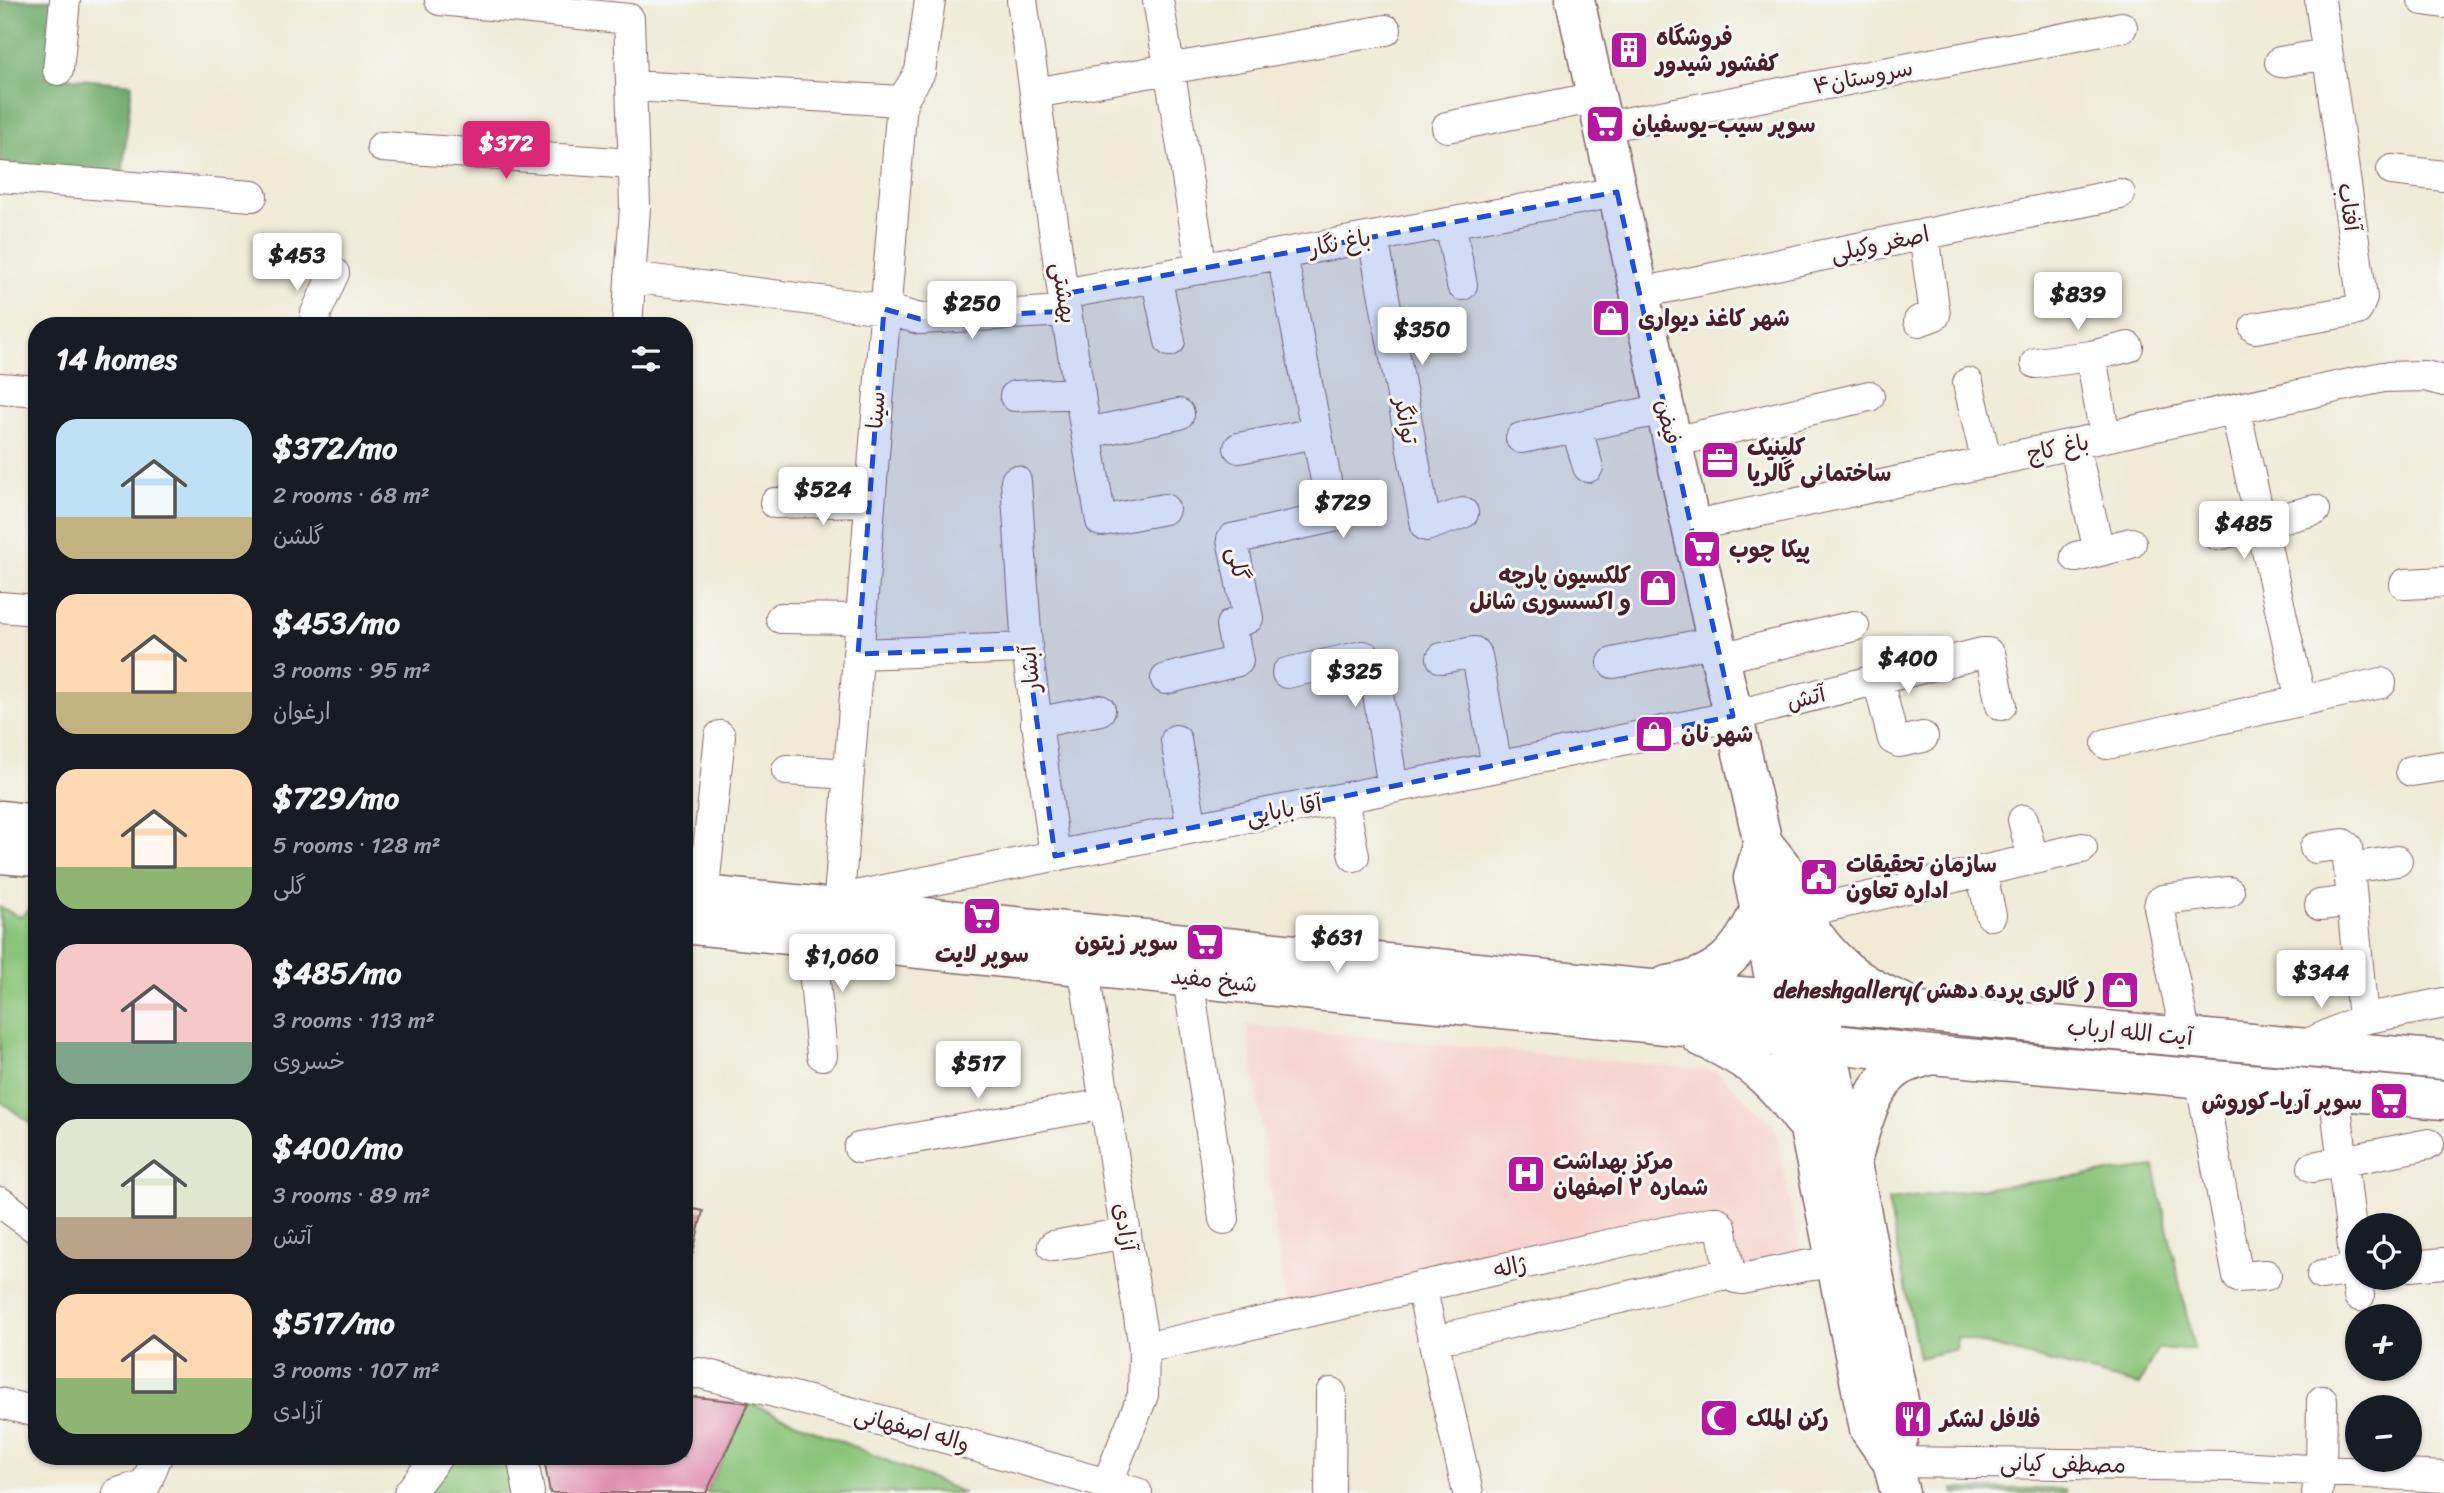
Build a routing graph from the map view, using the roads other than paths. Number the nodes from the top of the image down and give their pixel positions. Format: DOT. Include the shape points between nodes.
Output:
graph roads {
  1 [pos="65,0"];
  2 [pos="440,0"];
  3 [pos="930,0"];
  4 [pos="1022,0"];
  5 [pos="1158,0"];
  6 [pos="1575,0"];
  7 [pos="2320,0"];
  8 [pos="2423,0"];
  9 [pos="2444,3"];
  10 [pos="2122,27"];
  11 [pos="1386,30"];
  12 [pos="2327,54"];
  13 [pos="2280,61"];
  14 [pos="1169,69"];
  15 [pos="58,70"];
  16 [pos="631,86"];
  17 [pos="1035,93"];
  18 [pos="902,102"];
  19 [pos="1600,112"];
  20 [pos="1447,127"];
  21 [pos="382,147"];
  22 [pos="633,164"];
  23 [pos="2392,170"];
  24 [pos="2444,176"];
  25 [pos="0,177"];
  26 [pos="1617,192"];
  27 [pos="2120,194"];
  28 [pos="251,196"];
  29 [pos="1450,223"];
  30 [pos="1924,234"];
  31 [pos="1373,237"];
  32 [pos="1282,254"];
  33 [pos="1202,269"];
  34 [pos="334,273"];
  35 [pos="631,277"];
  36 [pos="1156,277"];
  37 [pos="1462,285"];
  38 [pos="1640,293"];
  39 [pos="1065,302"];
  40 [pos="884,309"];
  41 [pos="316,317"];
  42 [pos="628,317"];
  43 [pos="1919,321"];
  44 [pos="2255,328"];
  45 [pos="1170,341"];
  46 [pos="2128,347"];
  47 [pos="2091,356"];
  48 [pos="2036,363"];
  49 [pos="2438,375"];
  50 [pos="1968,383"];
  51 [pos="0,388"];
  52 [pos="28,390"];
  53 [pos="1080,393"];
  54 [pos="1015,396"];
  55 [pos="1869,396"];
  56 [pos="2235,409"];
  57 [pos="1179,414"];
  58 [pos="1669,426"];
  59 [pos="1576,427"];
  60 [pos="1087,433"];
  61 [pos="1316,433"];
  62 [pos="1521,438"];
  63 [pos="2105,438"];
  64 [pos="2074,444"];
  65 [pos="1239,448"];
  66 [pos="1987,463"];
  67 [pos="1588,467"];
  68 [pos="1016,481"];
  69 [pos="869,501"];
  70 [pos="775,503"];
  71 [pos="1164,509"];
  72 [pos="2315,510"];
  73 [pos="1463,513"];
  74 [pos="2261,524"];
  75 [pos="1691,526"];
  76 [pos="2218,535"];
  77 [pos="2131,543"];
  78 [pos="2444,582"];
  79 [pos="2405,584"];
  80 [pos="0,607"];
  81 [pos="28,609"];
  82 [pos="781,618"];
  83 [pos="860,619"];
  84 [pos="1854,626"];
  85 [pos="1027,648"];
  86 [pos="1718,650"];
  87 [pos="858,654"];
  88 [pos="1442,658"];
  89 [pos="1613,663"];
  90 [pos="1287,673"];
  91 [pos="1166,679"];
  92 [pos="1878,680"];
  93 [pos="2381,683"];
  94 [pos="2301,701"];
  95 [pos="2001,705"];
  96 [pos="1100,710"];
  97 [pos="1734,716"];
  98 [pos="1036,723"];
  99 [pos="720,736"];
  100 [pos="1923,737"];
  101 [pos="1176,740"];
  102 [pos="2107,744"];
  103 [pos="2444,766"];
  104 [pos="1497,767"];
  105 [pos="788,771"];
  106 [pos="2411,771"];
  107 [pos="849,774"];
  108 [pos="1394,788"];
  109 [pos="1343,798"];
  110 [pos="0,820"];
  111 [pos="2023,820"];
  112 [pos="28,823"];
  113 [pos="1192,828"];
  114 [pos="1763,843"];
  115 [pos="2082,848"];
  116 [pos="2315,848"];
  117 [pos="0,854"];
  118 [pos="28,856"];
  119 [pos="1055,856"];
  120 [pos="1354,856"];
  121 [pos="2033,859"];
  122 [pos="2397,861"];
  123 [pos="2349,868"];
  124 [pos="1980,872"];
  125 [pos="693,887"];
  126 [pos="2229,892"];
  127 [pos="2352,901"];
  128 [pos="693,904"];
  129 [pos="693,905"];
  130 [pos="2320,905"];
  131 [pos="1760,909"];
  132 [pos="838,910"];
  133 [pos="1799,913"];
  134 [pos="1991,915"];
  135 [pos="811,937"];
  136 [pos="1083,965"];
  137 [pos="1293,972"];
  138 [pos="1355,977"];
  139 [pos="1188,978"];
  140 [pos="1639,988"];
  141 [pos="1778,999"];
  142 [pos="1817,1002"];
  143 [pos="2444,1003"];
  144 [pos="1930,1014"];
  145 [pos="2363,1019"];
  146 [pos="1677,1026"];
  147 [pos="2186,1037"];
  148 [pos="1787,1039"];
  149 [pos="1827,1043"];
  150 [pos="2301,1047"];
  151 [pos="822,1055"];
  152 [pos="1932,1055"];
  153 [pos="2444,1060"];
  154 [pos="2200,1078"];
  155 [pos="2334,1090"];
  156 [pos="2444,1100"];
  157 [pos="1105,1104"];
  158 [pos="1809,1129"];
  159 [pos="2429,1144"];
  160 [pos="859,1148"];
  161 [pos="2343,1161"];
  162 [pos="1852,1164"];
  163 [pos="2313,1167"];
  164 [pos="0,1202"];
  165 [pos="2349,1213"];
  166 [pos="1224,1219"];
  167 [pos="28,1222"];
  168 [pos="1126,1233"];
  169 [pos="1053,1246"];
  170 [pos="1836,1262"];
  171 [pos="2444,1263"];
  172 [pos="2422,1265"];
  173 [pos="1730,1273"];
  174 [pos="2266,1275"];
  175 [pos="2322,1275"];
  176 [pos="2345,1277"];
  177 [pos="1422,1286"];
  178 [pos="1453,1336"];
  179 [pos="1144,1348"];
  180 [pos="693,1373"];
  181 [pos="1331,1393"];
  182 [pos="2322,1401"];
  183 [pos="0,1404"];
  184 [pos="28,1410"];
  185 [pos="152,1465"];
  186 [pos="431,1465"];
  187 [pos="524,1465"];
  188 [pos="1896,1477"];
  189 [pos="2444,1477"];
  190 [pos="2217,1479"];
  191 [pos="2319,1482"];
  192 [pos="137,1490"];
  193 [pos="1122,1490"];
  194 [pos="409,1493"];
  195 [pos="529,1493"];
  196 [pos="1330,1493"];
  197 [pos="1468,1493"];
  1 -- 15 [label="street"];
  2 -- 16 [label="street" via="629,19"];
  3 -- 18 [label="street, سینا" via="920,72"];
  4 -- 17 [label="street, بهشتی"];
  5 -- 14 [label="street"];
  6 -- 19 [label="main road, فیض"];
  7 -- 12 [label="street, آفتاب"];
  8 -- 9 [label="street"];
  10 -- 19 [label="street, سروستان۴"];
  11 -- 14 [label="street"];
  12 -- 13 [label="street"];
  12 -- 44 [label="street, آفتاب" via="2361,305 2357,310"];
  14 -- 17 [label="street"];
  14 -- 33 [label="street"];
  16 -- 18 [label="street"];
  16 -- 22 [label="street"];
  17 -- 39 [label="street, بهشتی"];
  18 -- 40 [label="street, سینا"];
  19 -- 20 [label="street"];
  19 -- 26 [label="main road, فیض"];
  21 -- 22 [label="street"];
  22 -- 35 [label="street"];
  23 -- 24 [label="street"];
  25 -- 28 [label="street"];
  26 -- 29 [label="street, باغ نگار"];
  26 -- 38 [label="main road, فیض"];
  27 -- 30 [label="street, اصغر وکیلی"];
  29 -- 31 [label="street, باغ نگار"];
  29 -- 37 [label="street"];
  30 -- 38 [label="street, اصغر وکیلی"];
  30 -- 43 [label="street" via="1936,316"];
  31 -- 32 [label="street, باغ نگار"];
  31 -- 73 [label="street, توانگر" via="1426,526"];
  32 -- 33 [label="street, باغ نگار"];
  32 -- 61 [label="street, گلی"];
  33 -- 36 [label="street, باغ نگار"];
  34 -- 41 [label="street"];
  35 -- 40 [label="street, باغ نگار"];
  35 -- 42 [label="street"];
  36 -- 39 [label="street, باغ نگار"];
  36 -- 45 [label="street"];
  38 -- 58 [label="main road, فیض"];
  39 -- 40 [label="street, باغ نگار" via="920,319"];
  39 -- 53 [label="street, بهشتی"];
  40 -- 69 [label="street, سینا"];
  46 -- 47 [label="street"];
  47 -- 48 [label="street"];
  47 -- 63 [label="street"];
  49 -- 56 [label="street, باغ کاج" via="2383,377"];
  50 -- 66 [label="street"];
  51 -- 52 [label="street"];
  53 -- 54 [label="street"];
  53 -- 60 [label="street, بهشتی"];
  55 -- 58 [label="street"];
  56 -- 63 [label="street, باغ کاج"];
  56 -- 74 [label="street"];
  57 -- 60 [label="street"];
  58 -- 59 [label="street"];
  58 -- 75 [label="main road, فیض"];
  59 -- 62 [label="street"];
  59 -- 67 [label="street"];
  60 -- 71 [label="street, بهشتی" via="1101,521"];
  61 -- 65 [label="street"];
  61 -- 91 [label="street, گلی" via="1333,517 1232,539 1248,618 1231,625 1238,661"];
  63 -- 64 [label="street, باغ کاج"];
  64 -- 66 [label="street, باغ کاج"];
  64 -- 77 [label="street" via="2088,554"];
  66 -- 75 [label="street, باغ کاج"];
  68 -- 85 [label="street, آبشار"];
  69 -- 70 [label="street"];
  69 -- 83 [label="street, سینا"];
  72 -- 74 [label="street"];
  74 -- 76 [label="street"];
  74 -- 94 [label="street"];
  75 -- 86 [label="main road, فیض"];
  78 -- 79 [label="street"];
  80 -- 81 [label="street"];
  82 -- 83 [label="street"];
  83 -- 87 [label="street, سینا"];
  84 -- 86 [label="street"];
  85 -- 87 [label="street"];
  85 -- 98 [label="street, آبشار"];
  86 -- 89 [label="street"];
  86 -- 97 [label="main road, فیض"];
  87 -- 107 [label="street, سینا"];
  88 -- 104 [label="street" via="1468,652 1477,656"];
  90 -- 108 [label="street" via="1363,656 1373,663"];
  92 -- 95 [label="street, آتش" via="1988,653"];
  92 -- 97 [label="street, آتش"];
  92 -- 100 [label="street" via="1893,739"];
  93 -- 94 [label="street"];
  94 -- 102 [label="street"];
  96 -- 98 [label="street"];
  97 -- 104 [label="street, آقا بابایی"];
  97 -- 114 [label="main road, فیض"];
  98 -- 119 [label="street, آبشار"];
  99 -- 125 [label="street"];
  101 -- 113 [label="street"];
  103 -- 106 [label="street"];
  104 -- 108 [label="street, آقا بابایی"];
  105 -- 107 [label="street"];
  107 -- 132 [label="street, سینا"];
  108 -- 109 [label="street, آقا بابایی"];
  109 -- 113 [label="street, آقا بابایی"];
  109 -- 120 [label="street"];
  110 -- 112 [label="main road"];
  111 -- 121 [label="street"];
  113 -- 119 [label="street, آقا بابایی"];
  114 -- 131 [label="main road" via="1753,878"];
  114 -- 133 [label="main road" via="1790,877"];
  115 -- 121 [label="street"];
  116 -- 123 [label="street" via="2345,845"];
  117 -- 118 [label="main road"];
  119 -- 132 [label="street, آقا بابایی" via="860,895"];
  121 -- 124 [label="street"];
  122 -- 123 [label="street"];
  123 -- 127 [label="street"];
  124 -- 133 [label="street"];
  124 -- 134 [label="street"];
  126 -- 147 [label="street" via="2160,902"];
  127 -- 130 [label="street"];
  127 -- 145 [label="street"];
  128 -- 132 [label="main road, شیخ مفید"];
  129 -- 135 [label="main road, شیخ مفید"];
  131 -- 140 [label="main road" via="1728,961 1688,982"];
  131 -- 141 [label="main road"];
  132 -- 137 [label="main road, شیخ مفید"];
  133 -- 142 [label="main road"];
  133 -- 144 [label="main road" via="1817,942 1844,970 1872,990"];
  135 -- 136 [label="main road, شیخ مفید"];
  135 -- 151 [label="street"];
  136 -- 139 [label="main road, شیخ مفید"];
  136 -- 157 [label="street, آزادی"];
  137 -- 138 [label="main road, شیخ مفید"];
  137 -- 139 [label="main road, شیخ مفید"];
  138 -- 140 [label="main road, شیخ مفید"];
  138 -- 146 [label="main road, شیخ مفید"];
  139 -- 166 [label="street"];
  140 -- 141 [label="main road, شیخ مفید"];
  141 -- 142 [label="main road, شیخ مفید"];
  141 -- 148 [label="main road"];
  142 -- 144 [label="main road, آیت الله ارباب"];
  142 -- 149 [label="main road"];
  143 -- 145 [label="street"];
  144 -- 147 [label="main road, آیت الله ارباب"];
  145 -- 150 [label="street"];
  146 -- 148 [label="main road, شیخ مفید"];
  146 -- 158 [label="main road" via="1757,1068 1778,1087"];
  147 -- 150 [label="main road, آیت الله ارباب"];
  148 -- 149 [label="main road, شیخ مفید"];
  148 -- 158 [label="main road"];
  149 -- 152 [label="main road, آیت الله ارباب"];
  149 -- 162 [label="main road"];
  150 -- 153 [label="main road, آیت الله ارباب"];
  152 -- 154 [label="main road, آیت الله ارباب"];
  152 -- 162 [label="main road" via="1900,1066 1882,1083 1863,1118"];
  154 -- 155 [label="main road, آیت الله ارباب"];
  154 -- 174 [label="street" via="2238,1277"];
  155 -- 156 [label="main road, آیت الله ارباب"];
  155 -- 161 [label="street"];
  157 -- 160 [label="street"];
  157 -- 168 [label="street, آزادی"];
  158 -- 170 [label="main road"];
  159 -- 161 [label="street"];
  161 -- 163 [label="street"];
  161 -- 165 [label="street"];
  162 -- 188 [label="main road" via="1903,1421"];
  164 -- 167 [label="street"];
  168 -- 169 [label="street"];
  168 -- 179 [label="street, آزادی"];
  170 -- 173 [label="street" via="1742,1279"];
  170 -- 188 [label="main road" via="1869,1429"];
  171 -- 172 [label="street"];
  173 -- 177 [label="street, ژاله" via="1721,1227 1711,1222"];
  173 -- 178 [label="street"];
  175 -- 176 [label="street"];
  177 -- 179 [label="street, ژاله"];
  177 -- 197 [label="street"];
  179 -- 193 [label="street, آزادی" via="1143,1395"];
  180 -- 193 [label="street, واله اصفهانی" via="985,1448"];
  181 -- 196 [label="street"];
  182 -- 191 [label="street"];
  183 -- 184 [label="street"];
  185 -- 192 [label="street"];
  186 -- 194 [label="street"];
  187 -- 195 [label="street"];
  188 -- 190 [label="street, مصطفی کیانی"];
  189 -- 191 [label="street, مصطفی کیانی"];
  190 -- 191 [label="street, مصطفی کیانی"];
}
